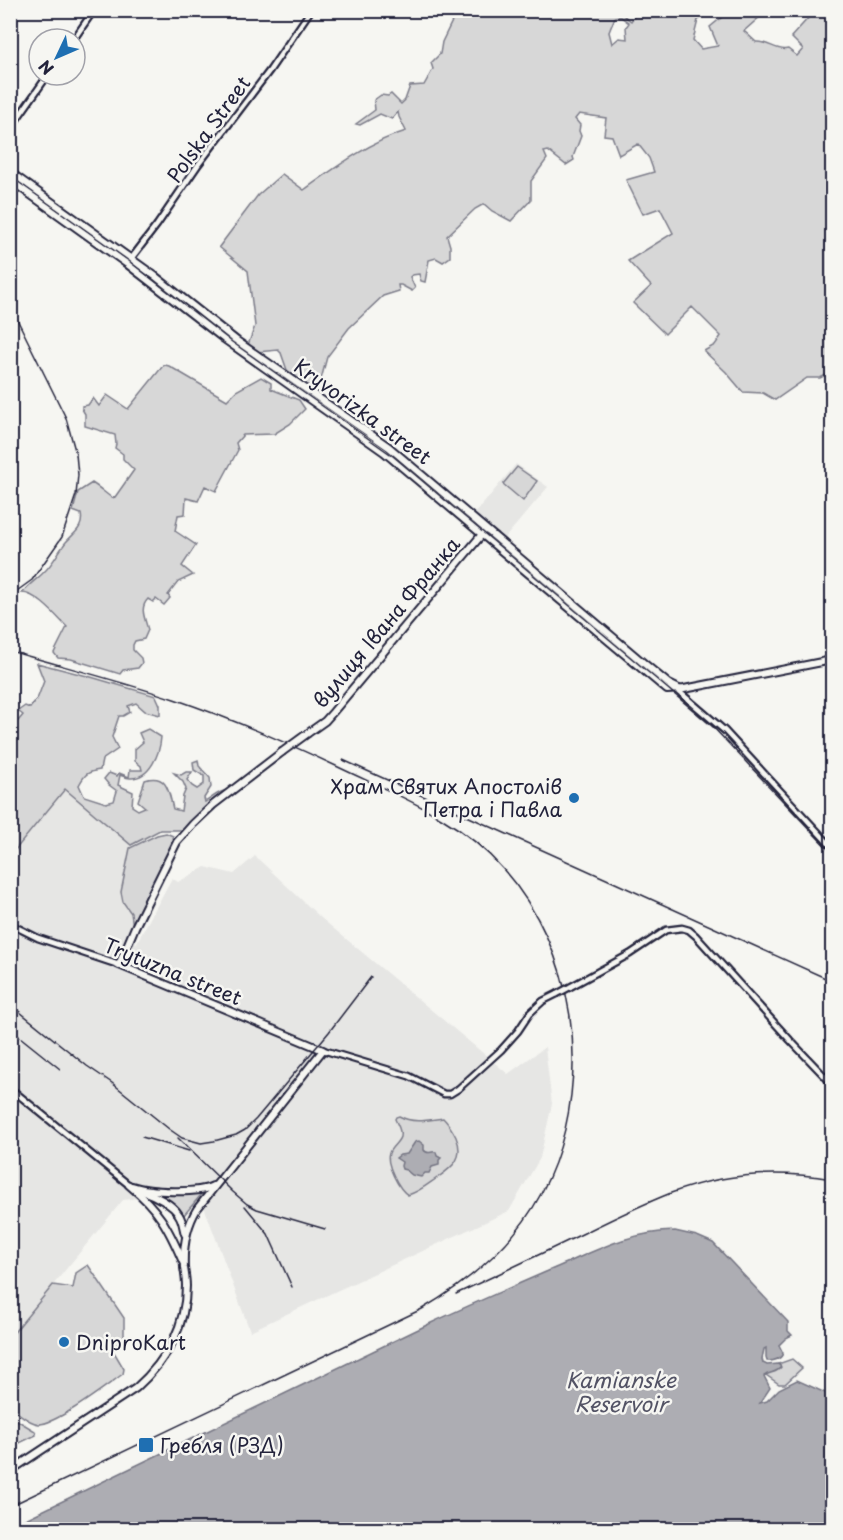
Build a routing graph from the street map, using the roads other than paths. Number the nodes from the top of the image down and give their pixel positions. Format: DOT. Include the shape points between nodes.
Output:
graph roads {
  1 [pos="94,10"];
  2 [pos="311,10"];
  3 [pos="82,27"];
  4 [pos="40,87"];
  5 [pos="10,129"];
  6 [pos="10,172"];
  7 [pos="10,180"];
  8 [pos="129,261"];
  9 [pos="484,532"];
  10 [pos="832,660"];
  11 [pos="678,689"];
  12 [pos="832,847"];
  13 [pos="10,924"];
  14 [pos="119,965"];
  15 [pos="323,1050"];
  16 [pos="832,1084"];
  17 [pos="10,1088"];
  18 [pos="216,1184"];
  19 [pos="132,1186"];
  20 [pos="159,1190"];
  21 [pos="151,1194"];
  22 [pos="151,1206"];
  23 [pos="182,1222"];
  24 [pos="165,1224"];
  25 [pos="185,1238"];
  26 [pos="184,1266"];
  27 [pos="10,1471"];
  1 -- 3 [label="street"];
  2 -- 8 [label="street, Polska Street"];
  4 -- 5 [label="street"];
  6 -- 8 [label="main road, Kryvorizka street"];
  7 -- 8 [label="main road, Kryvorizka street"];
  8 -- 9 [label="main road, Kryvorizka street" via="389,447"];
  9 -- 11 [label="main road, Kryvorizka street"];
  9 -- 14 [label="main road, вулиця Івана Франка, bridge" via="325,721 213,805 177,842"];
  10 -- 11 [label="main road"];
  11 -- 12 [label="street" via="725,731"];
  13 -- 14 [label="street, Trytuzna street" via="38,938"];
  14 -- 15 [label="main road, Trytuzna street"];
  15 -- 16 [label="street, bridge" via="409,1076 450,1094 501,1050 543,1002 666,930 682,928 696,936"];
  15 -- 18 [label="main road"];
  17 -- 19 [label="street"];
  18 -- 20 [label="main road" via="200,1190"];
  18 -- 25 [label="main road" via="192,1217"];
  19 -- 20 [label="main road"];
  19 -- 21 [label="main road"];
  19 -- 22 [label="main road"];
  20 -- 21 [label="main road"];
  21 -- 22 [label="main road"];
  21 -- 23 [label="main road" via="177,1212"];
  22 -- 24 [label="main road"];
  23 -- 24 [label="main road" via="175,1227"];
  23 -- 25 [label="main road"];
  24 -- 26 [label="main road"];
  25 -- 26 [label="main road"];
  26 -- 27 [label="main road" via="184,1313 174,1343 154,1370 136,1388"];
}
